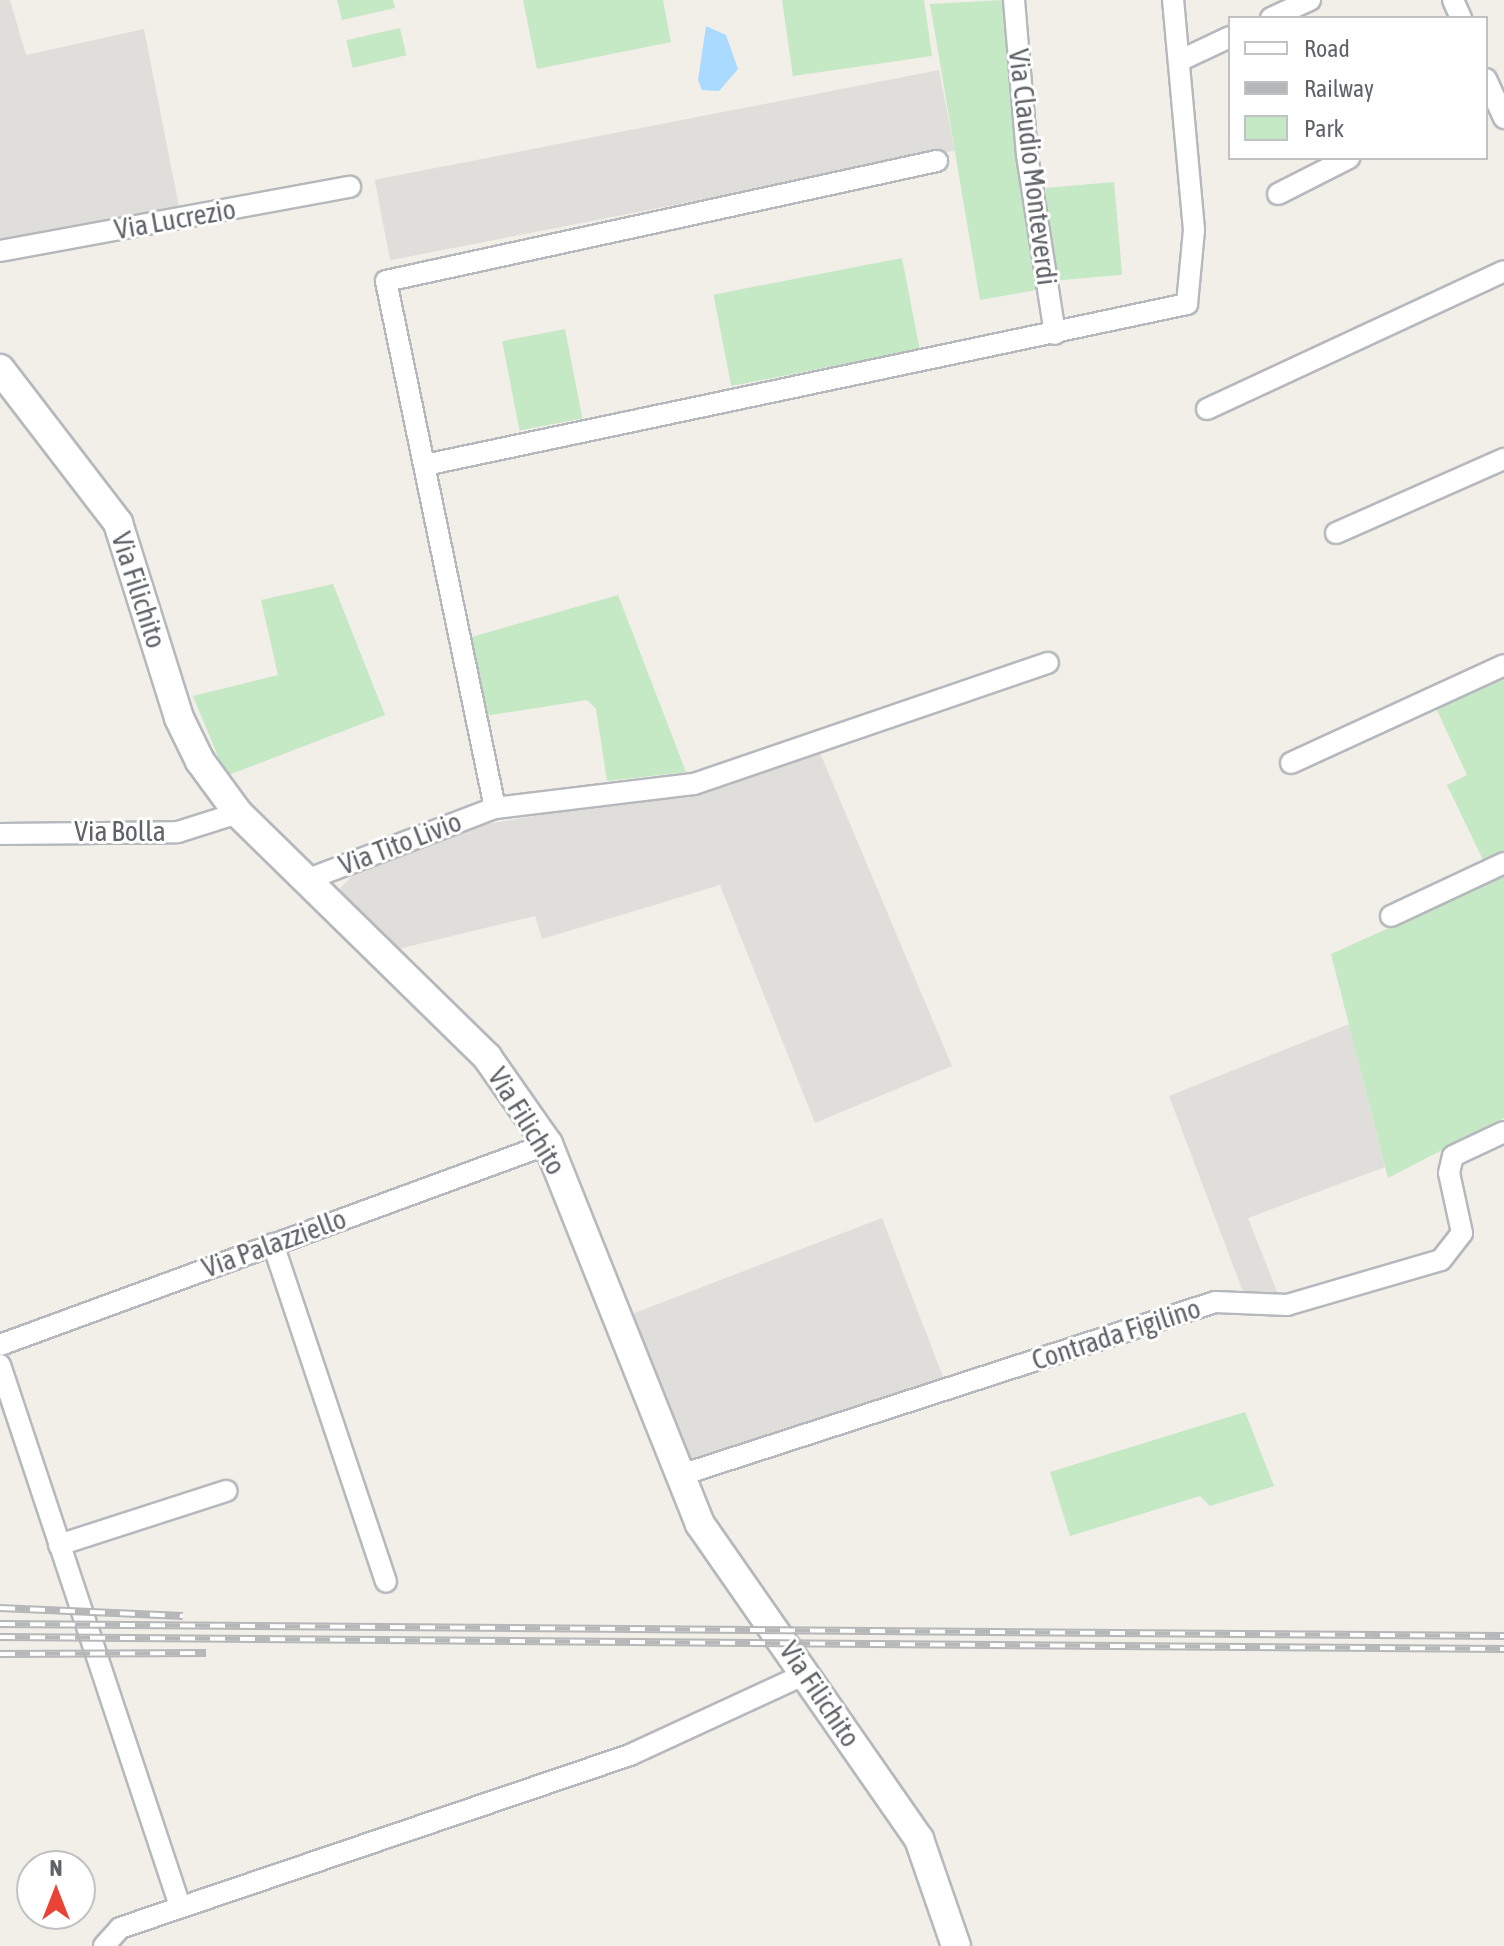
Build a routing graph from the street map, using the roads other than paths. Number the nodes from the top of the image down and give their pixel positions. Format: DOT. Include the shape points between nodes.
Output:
graph roads {
  1 [pos="1014,0"];
  2 [pos="1173,0"];
  3 [pos="1310,0"];
  4 [pos="1275,16"];
  5 [pos="1228,38"];
  6 [pos="1179,61"];
  7 [pos="1488,87"];
  8 [pos="1504,118"];
  9 [pos="1345,160"];
  10 [pos="937,161"];
  11 [pos="350,187"];
  12 [pos="1278,194"];
  13 [pos="0,251"];
  14 [pos="1504,271"];
  15 [pos="1055,334"];
  16 [pos="0,369"];
  17 [pos="1207,409"];
  18 [pos="1504,459"];
  19 [pos="425,465"];
  20 [pos="1336,533"];
  21 [pos="1048,663"];
  22 [pos="1504,665"];
  23 [pos="1291,763"];
  24 [pos="495,808"];
  25 [pos="238,813"];
  26 [pos="0,834"];
  27 [pos="1504,863"];
  28 [pos="306,880"];
  29 [pos="1391,916"];
  30 [pos="1504,1132"];
  31 [pos="548,1144"];
  32 [pos="273,1244"];
  33 [pos="0,1345"];
  34 [pos="0,1365"];
  35 [pos="678,1476"];
  36 [pos="226,1491"];
  37 [pos="59,1545"];
  38 [pos="386,1582"];
  39 [pos="805,1674"];
  40 [pos="180,1906"];
  41 [pos="104,1946"];
  42 [pos="956,1946"];
  1 -- 15 [label="street, Via Claudio Monteverdi" via="1027,155"];
  2 -- 6 [label="street"];
  3 -- 4 [label="street"];
  5 -- 6 [label="street"];
  6 -- 15 [label="street" via="1194,230 1192,296 1171,311"];
  7 -- 8 [label="street"];
  9 -- 12 [label="street"];
  10 -- 19 [label="street" via="386,281"];
  11 -- 13 [label="street, Via Lucrezio"];
  14 -- 17 [label="street"];
  15 -- 19 [label="street"];
  16 -- 25 [label="street, Via Filichito" via="113,513 179,718"];
  18 -- 20 [label="street"];
  19 -- 24 [label="street"];
  21 -- 24 [label="street" via="694,784"];
  22 -- 23 [label="street"];
  24 -- 28 [label="street, Via Tito Livio"];
  25 -- 26 [label="street, Via Bolla" via="178,832"];
  25 -- 28 [label="street, Via Filichito"];
  27 -- 29 [label="street"];
  28 -- 31 [label="street, Via Filichito" via="487,1057"];
  30 -- 35 [label="street, Contrada Figilino" via="1453,1156 1449,1173 1462,1233 1441,1260 1287,1305 1215,1302"];
  31 -- 32 [label="street, Via Palazziello"];
  31 -- 35 [label="street, Via Filichito"];
  32 -- 33 [label="street, Via Palazziello"];
  32 -- 38 [label="street"];
  34 -- 37 [label="street"];
  35 -- 39 [label="street, Via Filichito" via="723,1561"];
  36 -- 37 [label="street"];
  37 -- 40 [label="street"];
  39 -- 40 [label="street" via="630,1755"];
  39 -- 42 [label="street, Via Filichito" via="919,1839"];
  40 -- 41 [label="street" via="120,1928"];
}
